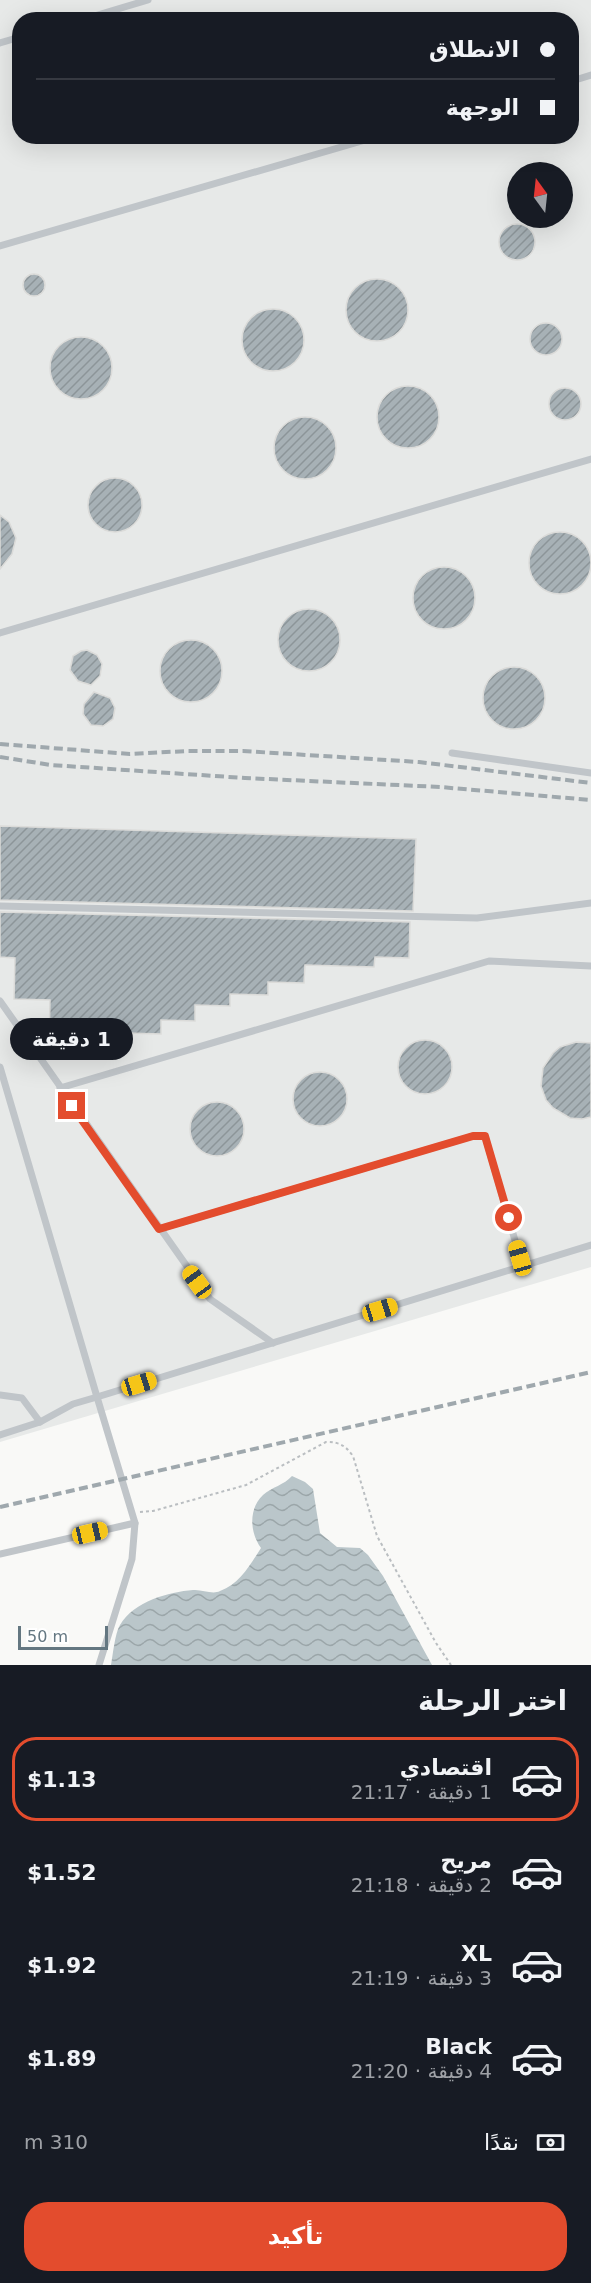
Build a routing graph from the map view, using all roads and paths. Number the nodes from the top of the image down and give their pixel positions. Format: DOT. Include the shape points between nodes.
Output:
graph roads {
  1 [pos="148,0"];
  2 [pos="108,12"];
  3 [pos="351,144"];
  4 [pos="0,246"];
  5 [pos="591,459"];
  6 [pos="0,633"];
  7 [pos="452,753"];
  8 [pos="591,773"];
  9 [pos="591,903"];
  10 [pos="0,906"];
  11 [pos="591,966"];
  12 [pos="0,1001"];
  13 [pos="0,1067"];
  14 [pos="60,1088"];
  15 [pos="159,1229"];
  16 [pos="591,1245"];
  17 [pos="528,1263"];
  18 [pos="273,1343"];
  19 [pos="0,1395"];
  20 [pos="97,1397"];
  21 [pos="40,1422"];
  22 [pos="0,1435"];
  23 [pos="133,1513"];
  24 [pos="135,1523"];
  25 [pos="0,1554"];
  26 [pos="99,1665"];
  27 [pos="451,1665"];
  1 -- 2 [label="lane"];
  3 -- 4 [label="lane"];
  5 -- 6 [label="lane"];
  7 -- 8 [label="lane"];
  9 -- 10 [label="lane" via="477,918"];
  11 -- 14 [label="lane" via="489,961"];
  12 -- 14 [label="lane"];
  13 -- 20 [label="lane"];
  14 -- 15 [label="lane"];
  15 -- 17 [label="lane" via="473,1136 485,1136 520,1258"];
  15 -- 18 [label="lane" via="210,1299"];
  16 -- 17 [label="lane"];
  17 -- 18 [label="lane"];
  18 -- 20 [label="lane"];
  19 -- 21 [label="lane" via="22,1398"];
  20 -- 21 [label="lane" via="73,1404"];
  20 -- 23 [label="lane"];
  21 -- 22 [label="lane"];
  23 -- 24 [label="lane"];
  23 -- 27 [label="path" via="246,1485 326,1442 338,1442 353,1456 377,1536"];
  24 -- 25 [label="lane"];
  24 -- 26 [label="lane" via="132,1559"];
}
